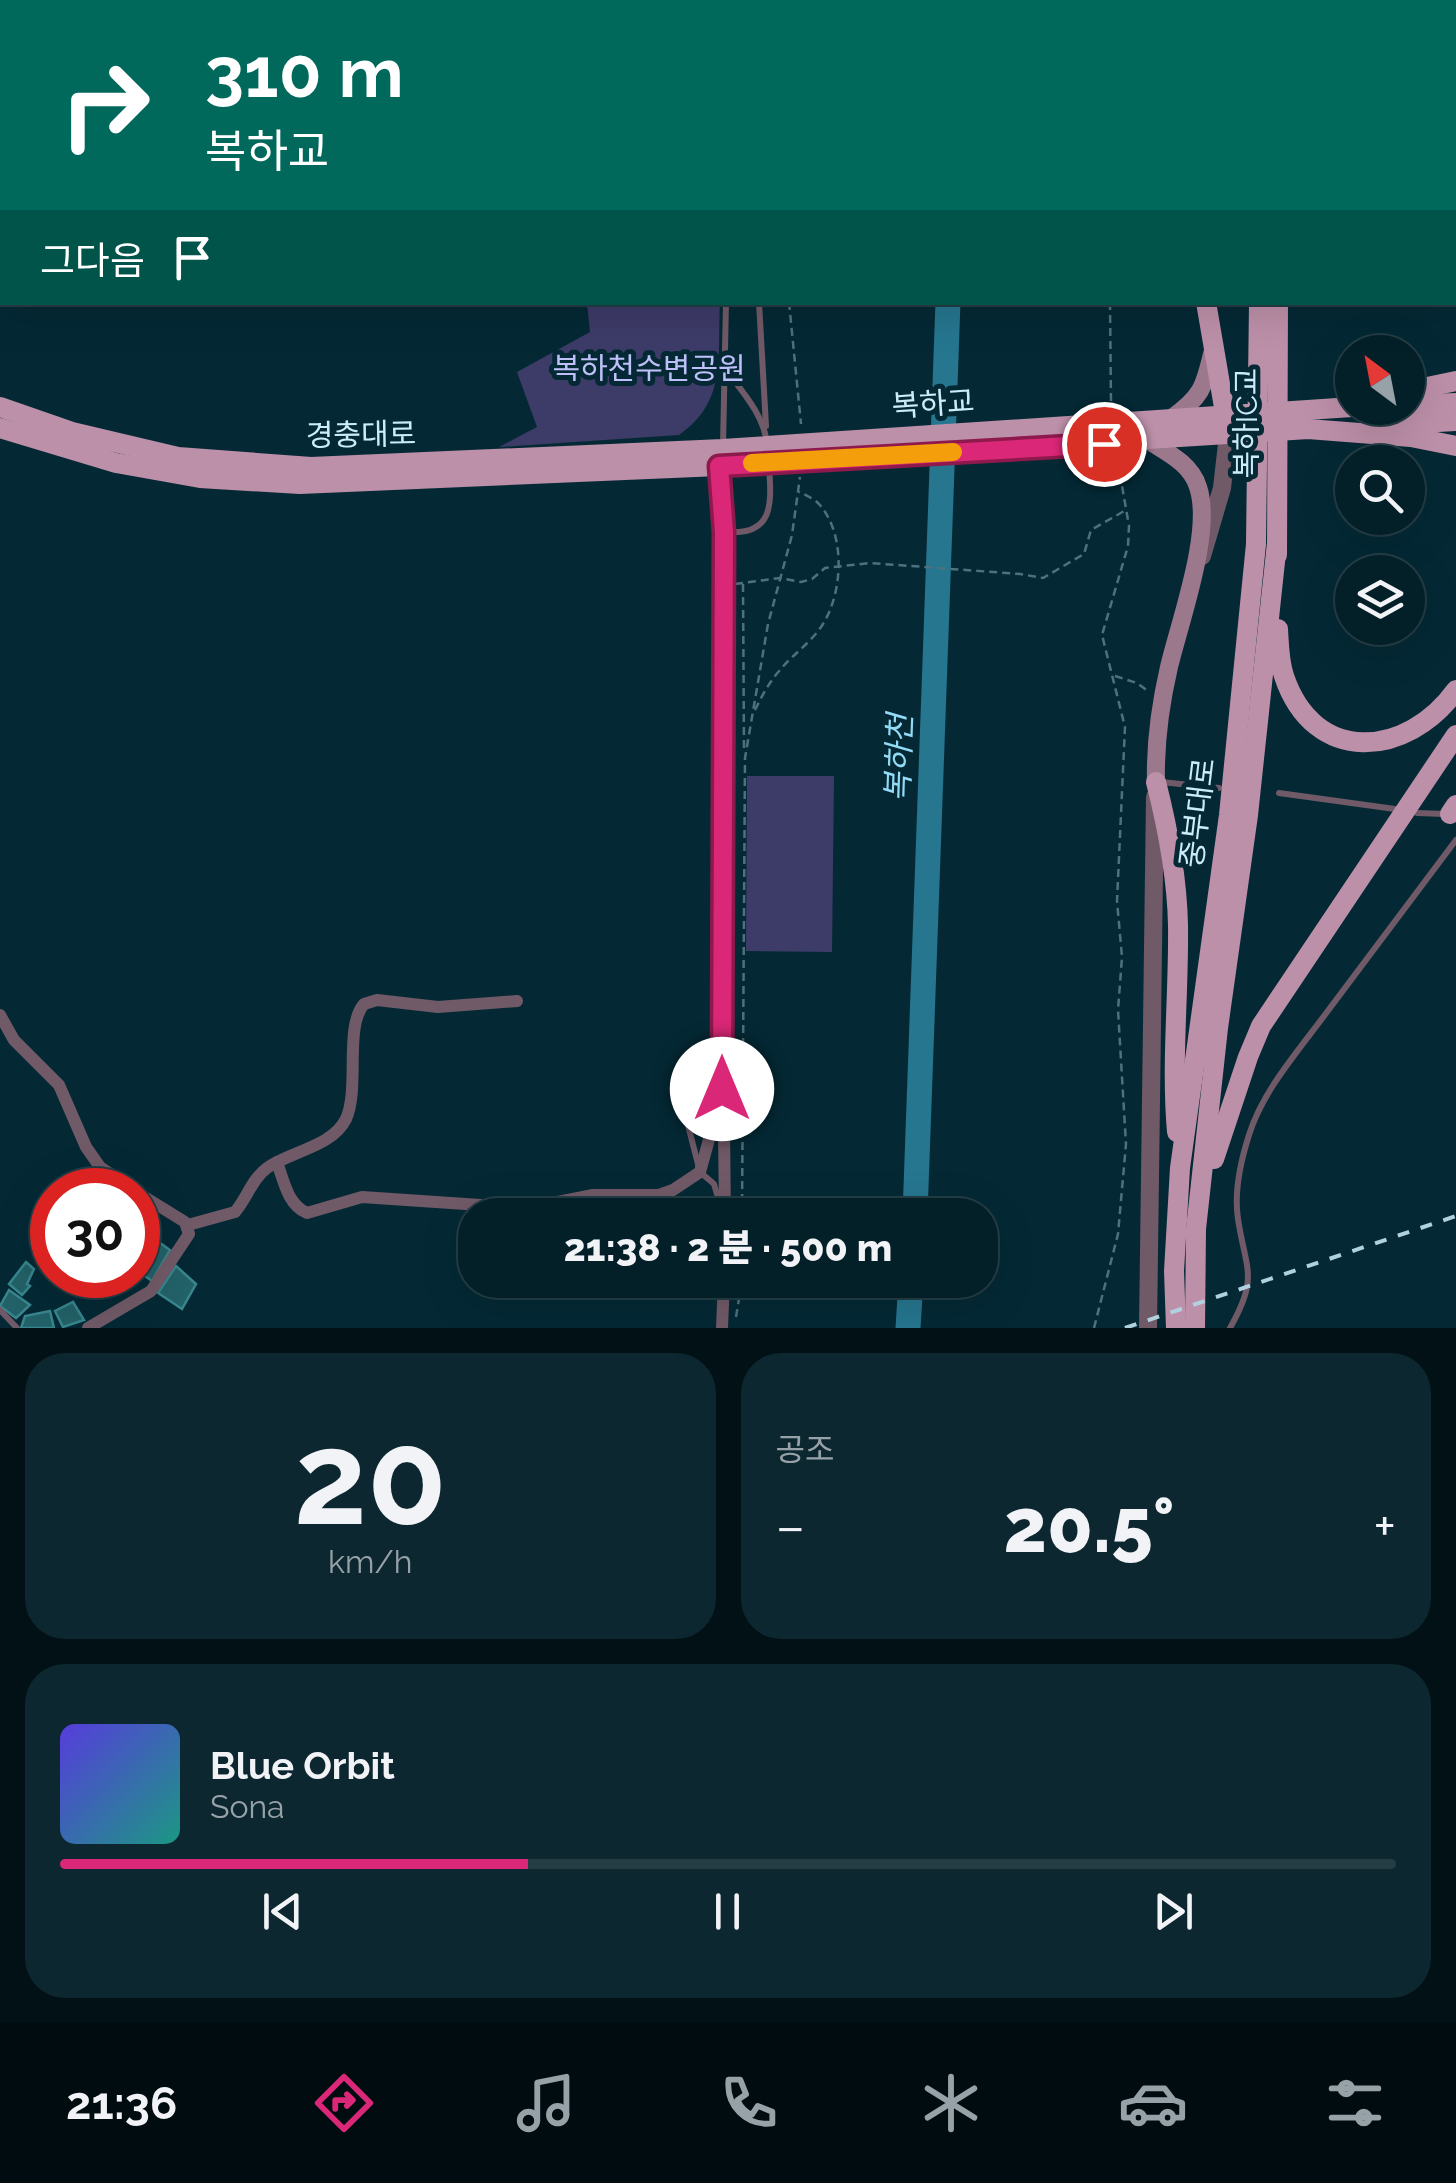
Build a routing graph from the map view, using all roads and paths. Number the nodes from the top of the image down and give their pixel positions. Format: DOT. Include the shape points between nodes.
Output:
graph roads {
  1 [pos="726,305"];
  2 [pos="759,305"];
  3 [pos="789,305"];
  4 [pos="1110,305"];
  5 [pos="1206,305"];
  6 [pos="1258,305"];
  7 [pos="1278,305"];
  8 [pos="1212,354"];
  9 [pos="722,366"];
  10 [pos="1456,380"];
  11 [pos="1425,387"];
  12 [pos="1456,402"];
  13 [pos="1425,404"];
  14 [pos="0,407"];
  15 [pos="1112,410"];
  16 [pos="1335,410"];
  17 [pos="1224,414"];
  18 [pos="1172,418"];
  19 [pos="1308,419"];
  20 [pos="1456,420"];
  21 [pos="801,424"];
  22 [pos="0,428"];
  23 [pos="766,432"];
  24 [pos="1144,434"];
  25 [pos="1228,435"];
  26 [pos="1456,446"];
  27 [pos="1117,456"];
  28 [pos="725,457"];
  29 [pos="800,475"];
  30 [pos="799,492"];
  31 [pos="1126,510"];
  32 [pos="724,532"];
  33 [pos="1266,543"];
  34 [pos="839,565"];
  35 [pos="780,578"];
  36 [pos="1186,604"];
  37 [pos="1112,675"];
  38 [pos="1456,690"];
  39 [pos="1162,701"];
  40 [pos="752,716"];
  41 [pos="1456,735"];
  42 [pos="744,758"];
  43 [pos="1156,782"];
  44 [pos="1219,788"];
  45 [pos="1279,794"];
  46 [pos="1395,809"];
  47 [pos="1454,811"];
  48 [pos="1418,813"];
  49 [pos="1456,840"];
  50 [pos="517,1001"];
  51 [pos="0,1015"];
  52 [pos="722,1089"];
  53 [pos="679,1090"];
  54 [pos="277,1162"];
  55 [pos="101,1168"];
  56 [pos="1180,1168"];
  57 [pos="700,1172"];
  58 [pos="719,1198"];
  59 [pos="724,1198"];
  60 [pos="742,1198"];
  61 [pos="160,1207"];
  62 [pos="188,1224"];
  63 [pos="1196,1229"];
  64 [pos="723,1298"];
  65 [pos="739,1298"];
  66 [pos="0,1310"];
  67 [pos="17,1328"];
  68 [pos="88,1328"];
  69 [pos="722,1328"];
  70 [pos="734,1328"];
  71 [pos="1094,1328"];
  72 [pos="1148,1328"];
  73 [pos="1176,1328"];
  74 [pos="1195,1328"];
  75 [pos="1230,1328"];
  1 -- 9 [label="lane"];
  2 -- 23 [label="lane"];
  3 -- 21 [label="path"];
  4 -- 15 [label="path"];
  5 -- 8 [label="main road"];
  6 -- 33 [label="main road, 중부대로"];
  7 -- 33 [label="main road, 복하IC교"];
  8 -- 17 [label="main road"];
  8 -- 18 [label="main road" via="1204,387"];
  9 -- 23 [label="lane"];
  9 -- 28 [label="lane"];
  10 -- 11 [label="main road"];
  12 -- 13 [label="main road"];
  14 -- 28 [label="main road, 경충대로" via="178,457 258,464"];
  16 -- 19 [label="main road"];
  17 -- 18 [label="main road"];
  17 -- 19 [label="main road"];
  17 -- 25 [label="main road"];
  18 -- 24 [label="main road"];
  19 -- 20 [label="main road"];
  19 -- 25 [label="main road"];
  19 -- 26 [label="main road"];
  22 -- 28 [label="main road, 경충대로" via="116,464 281,484 366,484"];
  23 -- 32 [label="lane" via="768,514 748,533"];
  24 -- 25 [label="main road"];
  24 -- 28 [label="main road, 복하교"];
  24 -- 36 [label="main road" via="1198,483 1204,509"];
  25 -- 36 [label="street" via="1215,519"];
  27 -- 31 [label="path"];
  28 -- 32 [label="street"];
  29 -- 30 [label="path"];
  30 -- 34 [label="path" via="818,502 828,520"];
  30 -- 35 [label="path"];
  31 -- 34 [label="path" via="1091,530 1084,554 1043,578"];
  31 -- 37 [label="path" via="1128,546 1102,635"];
  32 -- 52 [label="street"];
  33 -- 38 [label="main road" via="1280,664 1291,694 1316,724 1348,741 1388,741 1420,728"];
  33 -- 56 [label="main road, 중부대로"];
  33 -- 63 [label="main road, 중부대로" via="1248,815"];
  34 -- 35 [label="path" via="800,582"];
  34 -- 40 [label="path" via="822,626 780,669"];
  35 -- 40 [label="path"];
  35 -- 42 [label="path" via="744,583"];
  36 -- 39 [label="main road"];
  37 -- 39 [label="path"];
  37 -- 71 [label="path" via="1125,728 1118,1010 1126,1144 1118,1234"];
  39 -- 43 [label="main road"];
  40 -- 42 [label="path"];
  41 -- 63 [label="main road" via="1261,1026"];
  42 -- 60 [label="path"];
  43 -- 44 [label="lane"];
  43 -- 56 [label="main road" via="1171,842 1178,922 1174,1097"];
  43 -- 72 [label="street"];
  45 -- 46 [label="lane"];
  47 -- 48 [label="lane"];
  49 -- 75 [label="lane" via="1258,1112 1237,1198 1250,1271 1245,1302"];
  50 -- 54 [label="street" via="438,1008 364,1004 354,1029 347,1117 322,1141"];
  51 -- 55 [label="street" via="14,1040 59,1085"];
  52 -- 57 [label="street"];
  52 -- 59 [label="street"];
  53 -- 57 [label="lane"];
  54 -- 57 [label="street" via="288,1195 307,1214 362,1197 495,1206 659,1195"];
  54 -- 62 [label="street" via="257,1178 235,1212"];
  56 -- 73 [label="main road, 중부대로"];
  57 -- 58 [label="lane"];
  61 -- 62 [label="street"];
  62 -- 68 [label="street" via="187,1238 150,1291"];
  63 -- 74 [label="main road, 중부대로"];
  64 -- 69 [label="street"];
  65 -- 70 [label="path"];
  66 -- 67 [label="lane"];
}
